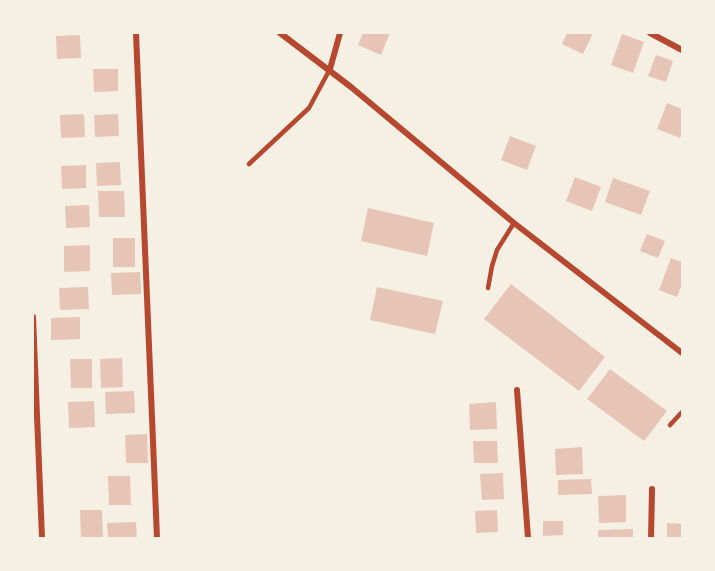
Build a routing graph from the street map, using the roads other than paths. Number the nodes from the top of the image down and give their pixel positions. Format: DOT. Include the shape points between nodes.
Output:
graph roads {
  1 [pos="136,33"];
  2 [pos="280,33"];
  3 [pos="340,33"];
  4 [pos="650,33"];
  5 [pos="682,50"];
  6 [pos="330,69"];
  7 [pos="249,164"];
  8 [pos="514,223"];
  9 [pos="488,288"];
  10 [pos="33,317"];
  11 [pos="682,353"];
  12 [pos="517,390"];
  13 [pos="682,412"];
  14 [pos="670,424"];
  15 [pos="652,489"];
  16 [pos="42,538"];
  17 [pos="157,538"];
  18 [pos="528,538"];
  19 [pos="651,538"];
  1 -- 17 [label="street"];
  2 -- 6 [label="street"];
  3 -- 6 [label="street"];
  4 -- 5 [label="street"];
  6 -- 7 [label="lane" via="309,108"];
  6 -- 8 [label="street"];
  8 -- 9 [label="lane" via="497,249"];
  8 -- 11 [label="street"];
  10 -- 16 [label="street"];
  12 -- 18 [label="street"];
  13 -- 14 [label="lane"];
  15 -- 19 [label="street"];
}
